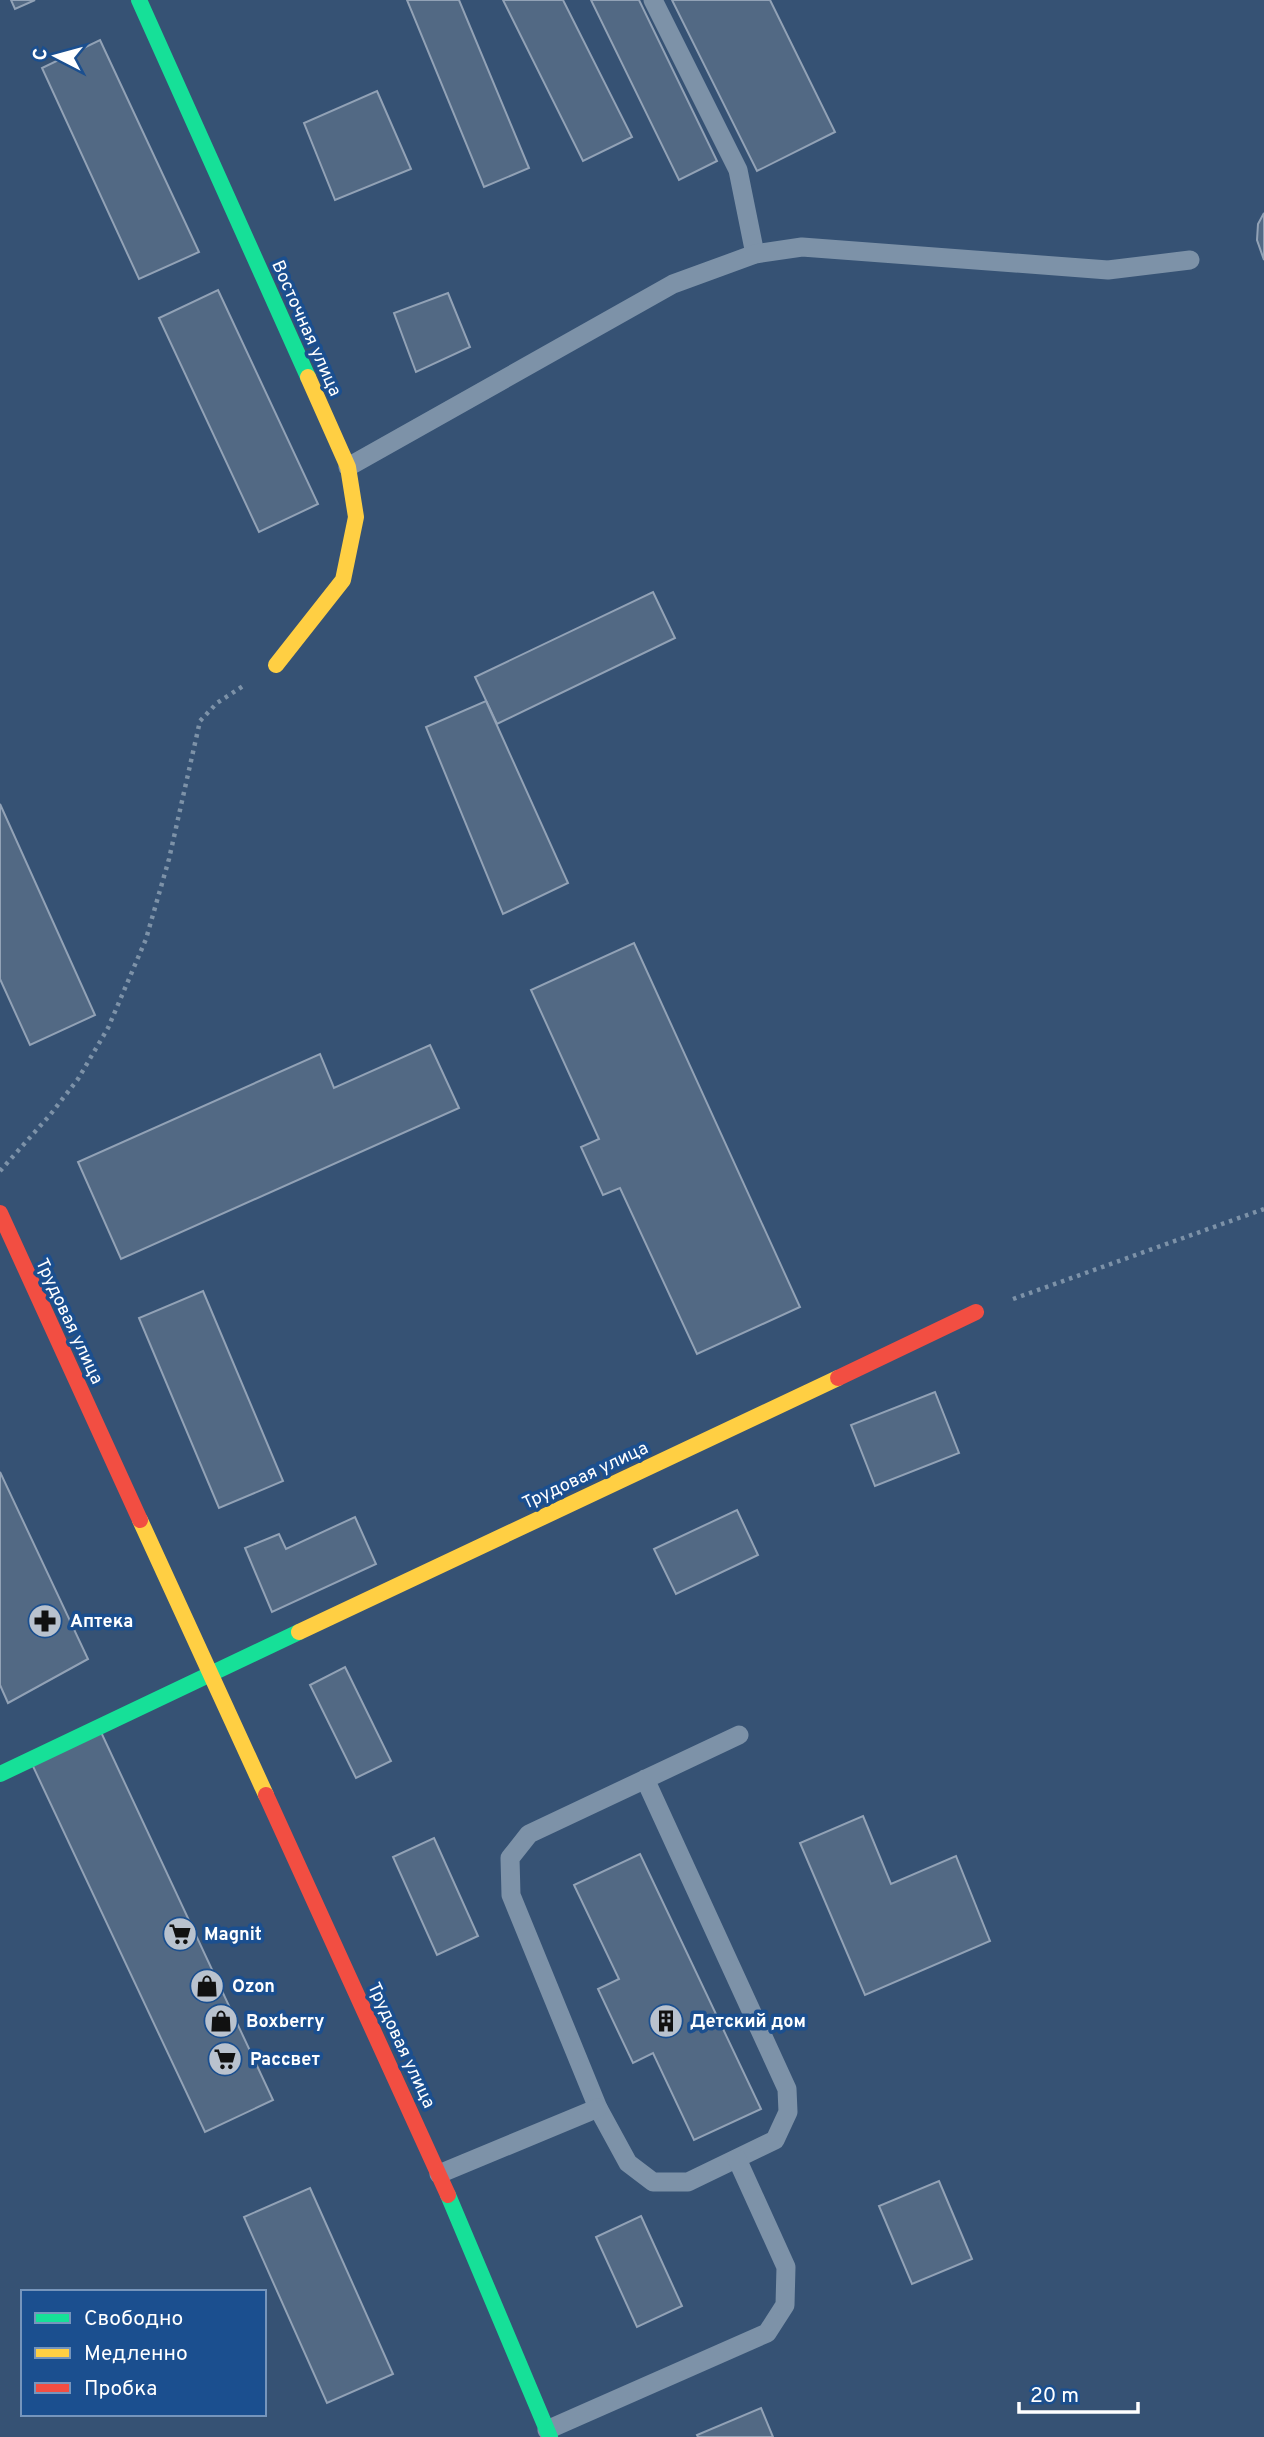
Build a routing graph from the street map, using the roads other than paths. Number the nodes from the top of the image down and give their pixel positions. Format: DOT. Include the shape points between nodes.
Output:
graph roads {
  1 [pos="139,0"];
  2 [pos="653,0"];
  3 [pos="755,254"];
  4 [pos="1190,260"];
  5 [pos="348,467"];
  6 [pos="276,665"];
  7 [pos="0,1213"];
  8 [pos="976,1312"];
  9 [pos="210,1673"];
  10 [pos="740,1735"];
  11 [pos="0,1774"];
  12 [pos="645,1779"];
  13 [pos="597,2108"];
  14 [pos="737,2158"];
  15 [pos="439,2174"];
  16 [pos="549,2434"];
  1 -- 5 [label="street, Восточная улица"];
  2 -- 3 [label="lane" via="738,170"];
  3 -- 4 [label="lane" via="802,247 1108,270"];
  3 -- 5 [label="lane" via="673,284"];
  5 -- 6 [label="street, Восточная улица" via="356,517 343,580"];
  7 -- 9 [label="street, Трудовая улица"];
  8 -- 9 [label="street, Трудовая улица"];
  9 -- 11 [label="street"];
  9 -- 15 [label="street, Трудовая улица"];
  10 -- 12 [label="lane"];
  12 -- 13 [label="lane" via="529,1834 510,1858 511,1895"];
  12 -- 14 [label="lane" via="786,2089 788,2112 775,2140"];
  13 -- 14 [label="lane" via="628,2163 653,2182 688,2182"];
  13 -- 15 [label="lane"];
  14 -- 16 [label="lane" via="786,2267 785,2305 767,2333"];
  15 -- 16 [label="street, Трудовая улица"];
}
